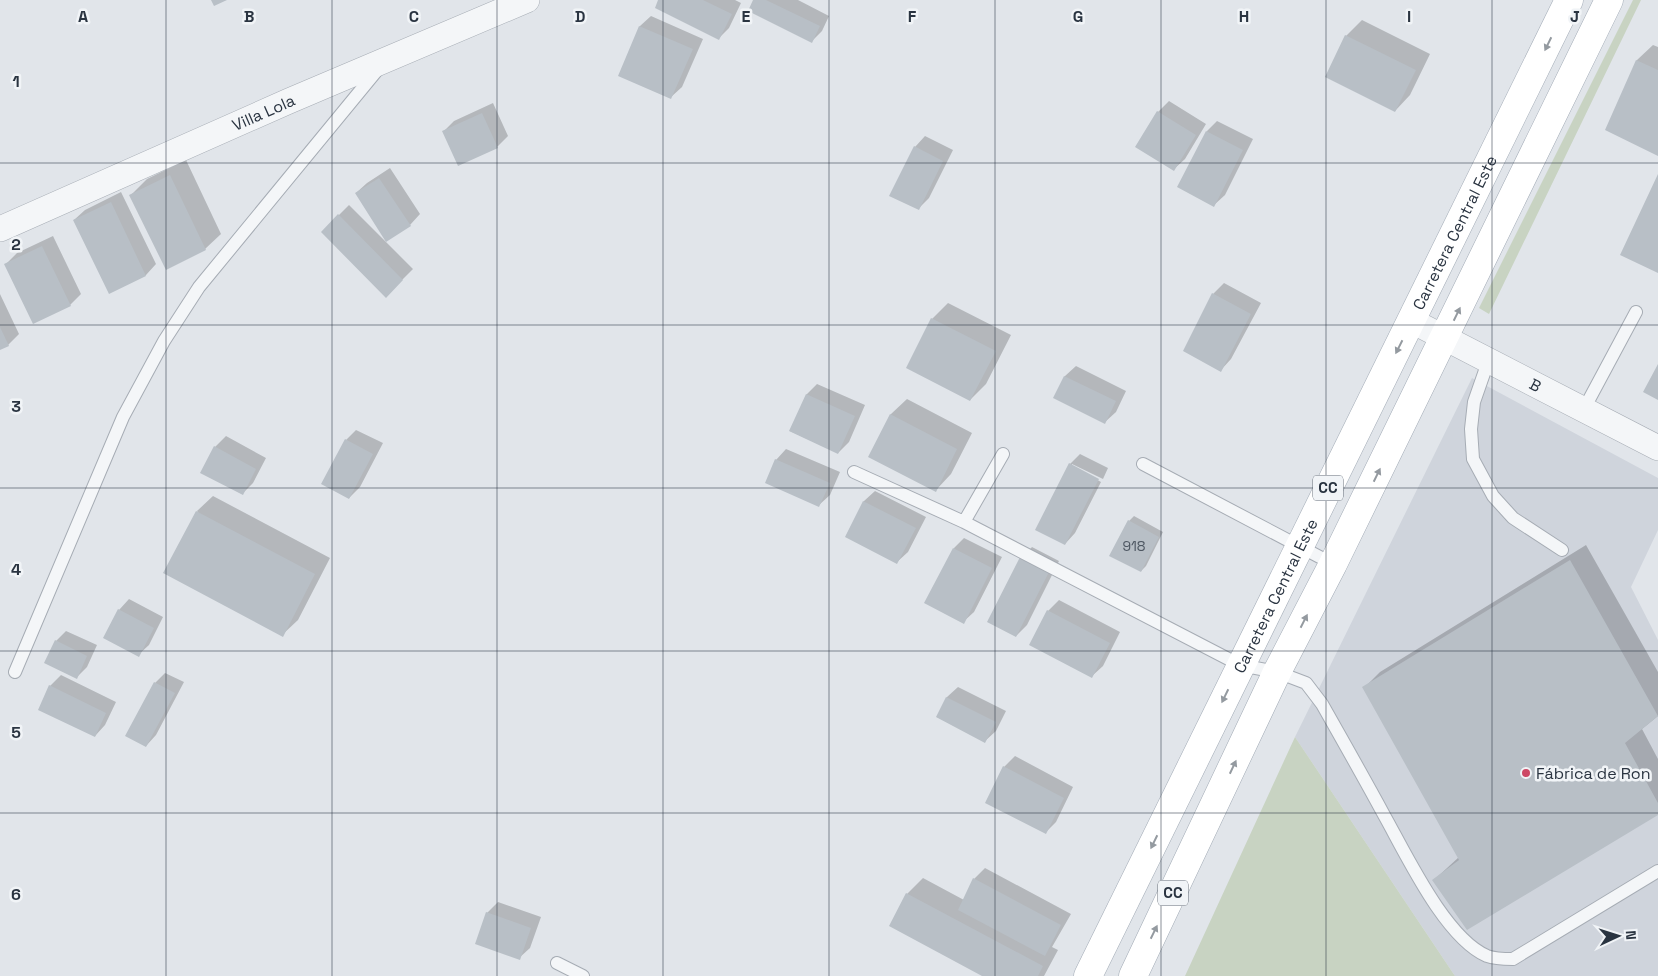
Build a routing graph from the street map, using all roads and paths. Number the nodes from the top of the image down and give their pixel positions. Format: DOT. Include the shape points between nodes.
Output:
graph roads {
  1 [pos="527,0"];
  2 [pos="1569,0"];
  3 [pos="1609,0"];
  4 [pos="386,60"];
  5 [pos="0,228"];
  6 [pos="1636,312"];
  7 [pos="1412,321"];
  8 [pos="1445,338"];
  9 [pos="1489,360"];
  10 [pos="1584,409"];
  11 [pos="1658,448"];
  12 [pos="1003,454"];
  13 [pos="1143,464"];
  14 [pos="854,472"];
  15 [pos="964,522"];
  16 [pos="1299,547"];
  17 [pos="1562,550"];
  18 [pos="1333,564"];
  19 [pos="1240,665"];
  20 [pos="15,672"];
  21 [pos="1277,672"];
  22 [pos="1658,871"];
  23 [pos="557,963"];
  24 [pos="583,976"];
  25 [pos="1088,976"];
  26 [pos="1133,976"];
  1 -- 4 [label="street, Villa Lola"];
  2 -- 7 [label="main road, Carretera Central Este / CC, one-way"];
  8 -- 3 [label="main road, CC, one-way"];
  4 -- 5 [label="street, Villa Lola"];
  4 -- 20 [label="lane" via="199,288 164,342 123,417"];
  6 -- 10 [label="lane"];
  7 -- 8 [label="street, B"];
  7 -- 16 [label="main road, Carretera Central Este / CC, one-way"];
  8 -- 9 [label="street, B"];
  18 -- 8 [label="main road, CC, one-way"];
  9 -- 10 [label="street, B"];
  9 -- 17 [label="lane" via="1474,402 1471,429 1473,459 1493,496 1513,518"];
  10 -- 11 [label="street, B"];
  12 -- 15 [label="lane"];
  13 -- 16 [label="lane"];
  14 -- 15 [label="lane"];
  15 -- 19 [label="lane"];
  16 -- 18 [label="lane"];
  16 -- 19 [label="main road, Carretera Central Este / CC"];
  21 -- 18 [label="main road, CC, one-way"];
  19 -- 21 [label="lane"];
  19 -- 25 [label="main road, Carretera Central Este / CC, one-way"];
  21 -- 22 [label="lane" via="1306,683 1314,691 1425,889 1446,920 1486,956 1513,959"];
  26 -- 21 [label="main road, CC, one-way"];
  23 -- 24 [label="lane"];
}
